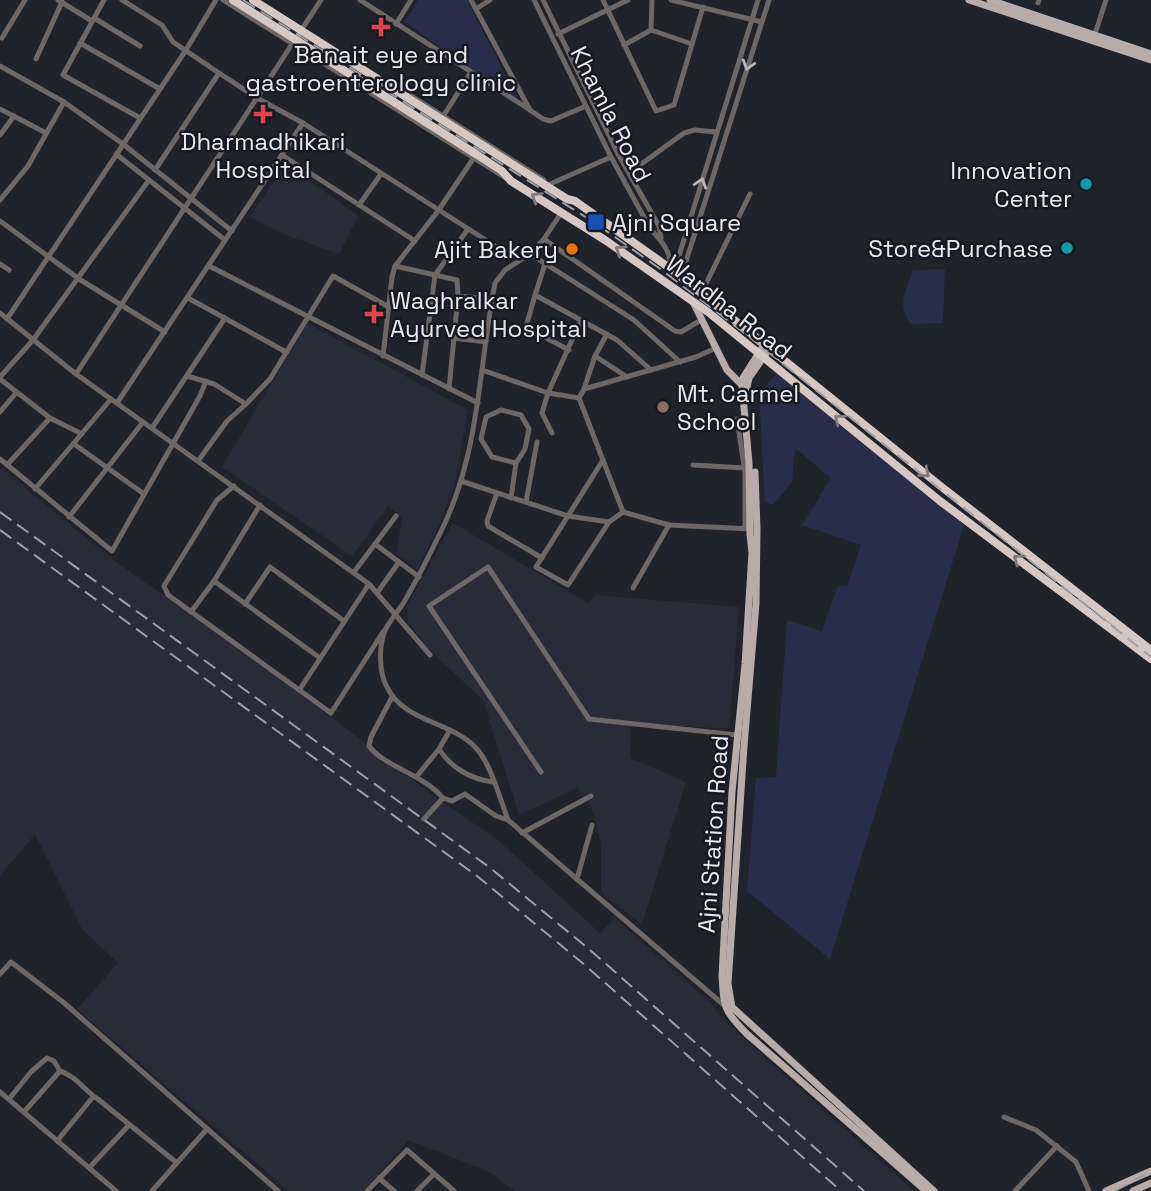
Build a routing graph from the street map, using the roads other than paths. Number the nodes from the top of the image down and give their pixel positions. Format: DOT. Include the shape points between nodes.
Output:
graph roads {
  1 [pos="25,0"];
  2 [pos="103,0"];
  3 [pos="122,0"];
  4 [pos="216,0"];
  5 [pos="223,0"];
  6 [pos="233,0"];
  7 [pos="253,0"];
  8 [pos="260,0"];
  9 [pos="321,0"];
  10 [pos="360,0"];
  11 [pos="373,0"];
  12 [pos="411,0"];
  13 [pos="471,0"];
  14 [pos="490,0"];
  15 [pos="534,0"];
  16 [pos="543,0"];
  17 [pos="603,0"];
  18 [pos="610,0"];
  19 [pos="628,0"];
  20 [pos="652,0"];
  21 [pos="671,0"];
  22 [pos="758,0"];
  23 [pos="769,0"];
  24 [pos="969,0"];
  25 [pos="990,0"];
  26 [pos="1106,0"];
  27 [pos="60,1"];
  28 [pos="369,6"];
  29 [pos="703,7"];
  30 [pos="476,9"];
  31 [pos="608,9"];
  32 [pos="752,19"];
  33 [pos="93,20"];
  34 [pos="762,22"];
  35 [pos="396,24"];
  36 [pos="303,28"];
  37 [pos="651,30"];
  38 [pos="560,33"];
  39 [pos="552,37"];
  40 [pos="2,38"];
  41 [pos="1093,38"];
  42 [pos="80,43"];
  43 [pos="293,44"];
  44 [pos="692,44"];
  45 [pos="140,46"];
  46 [pos="624,46"];
  47 [pos="186,50"];
  48 [pos="1151,54"];
  49 [pos="36,59"];
  50 [pos="1151,60"];
  51 [pos="0,66"];
  52 [pos="471,72"];
  53 [pos="219,73"];
  54 [pos="160,89"];
  55 [pos="257,98"];
  56 [pos="64,102"];
  57 [pos="586,106"];
  58 [pos="0,109"];
  59 [pos="530,110"];
  60 [pos="14,116"];
  61 [pos="444,116"];
  62 [pos="140,118"];
  63 [pos="303,123"];
  64 [pos="716,132"];
  65 [pos="46,133"];
  66 [pos="0,135"];
  67 [pos="122,145"];
  68 [pos="117,153"];
  69 [pos="618,153"];
  70 [pos="282,155"];
  71 [pos="611,157"];
  72 [pos="473,159"];
  73 [pos="155,170"];
  74 [pos="381,173"];
  75 [pos="629,173"];
  76 [pos="149,180"];
  77 [pos="511,181"];
  78 [pos="550,184"];
  79 [pos="750,194"];
  80 [pos="0,200"];
  81 [pos="190,200"];
  82 [pos="575,201"];
  83 [pos="359,205"];
  84 [pos="185,208"];
  85 [pos="438,211"];
  86 [pos="561,213"];
  87 [pos="0,220"];
  88 [pos="468,229"];
  89 [pos="232,231"];
  90 [pos="544,239"];
  91 [pos="225,240"];
  92 [pos="661,240"];
  93 [pos="415,241"];
  94 [pos="506,253"];
  95 [pos="530,254"];
  96 [pos="679,254"];
  97 [pos="48,256"];
  98 [pos="688,257"];
  99 [pos="0,264"];
  100 [pos="545,264"];
  101 [pos="209,266"];
  102 [pos="395,267"];
  103 [pos="9,270"];
  104 [pos="675,273"];
  105 [pos="435,275"];
  106 [pos="79,279"];
  107 [pos="701,294"];
  108 [pos="535,295"];
  109 [pos="458,296"];
  110 [pos="188,298"];
  111 [pos="492,299"];
  112 [pos="693,300"];
  113 [pos="121,305"];
  114 [pos="388,307"];
  115 [pos="0,313"];
  116 [pos="307,317"];
  117 [pos="225,318"];
  118 [pos="7,319"];
  119 [pos="581,320"];
  120 [pos="701,320"];
  121 [pos="165,332"];
  122 [pos="607,334"];
  123 [pos="453,338"];
  124 [pos="33,340"];
  125 [pos="486,342"];
  126 [pos="716,348"];
  127 [pos="569,350"];
  128 [pos="764,351"];
  129 [pos="286,352"];
  130 [pos="383,356"];
  131 [pos="595,356"];
  132 [pos="680,362"];
  133 [pos="482,370"];
  134 [pos="651,370"];
  135 [pos="76,374"];
  136 [pos="422,375"];
  137 [pos="187,376"];
  138 [pos="627,377"];
  139 [pos="0,378"];
  140 [pos="206,381"];
  141 [pos="449,389"];
  142 [pos="584,389"];
  143 [pos="743,391"];
  144 [pos="16,393"];
  145 [pos="548,393"];
  146 [pos="579,398"];
  147 [pos="111,399"];
  148 [pos="117,403"];
  149 [pos="478,403"];
  150 [pos="247,404"];
  151 [pos="0,412"];
  152 [pos="50,418"];
  153 [pos="737,419"];
  154 [pos="143,422"];
  155 [pos="474,423"];
  156 [pos="484,425"];
  157 [pos="152,428"];
  158 [pos="552,433"];
  159 [pos="82,434"];
  160 [pos="172,443"];
  161 [pos="537,443"];
  162 [pos="74,444"];
  163 [pos="0,459"];
  164 [pos="603,460"];
  165 [pos="198,461"];
  166 [pos="516,463"];
  167 [pos="7,465"];
  168 [pos="693,465"];
  169 [pos="744,468"];
  170 [pos="107,469"];
  171 [pos="461,481"];
  172 [pos="233,486"];
  173 [pos="35,489"];
  174 [pos="497,493"];
  175 [pos="144,494"];
  176 [pos="511,498"];
  177 [pos="526,502"];
  178 [pos="260,505"];
  179 [pos="624,512"];
  180 [pos="396,516"];
  181 [pos="568,516"];
  182 [pos="69,517"];
  183 [pos="609,522"];
  184 [pos="669,525"];
  185 [pos="751,529"];
  186 [pos="375,544"];
  187 [pos="542,558"];
  188 [pos="399,562"];
  189 [pos="354,572"];
  190 [pos="419,577"];
  191 [pos="214,582"];
  192 [pos="369,584"];
  193 [pos="633,588"];
  194 [pos="377,593"];
  195 [pos="245,604"];
  196 [pos="191,612"];
  197 [pos="397,615"];
  198 [pos="344,621"];
  199 [pos="384,632"];
  200 [pos="1151,650"];
  201 [pos="430,655"];
  202 [pos="320,658"];
  203 [pos="1151,659"];
  204 [pos="300,689"];
  205 [pos="392,696"];
  206 [pos="450,730"];
  207 [pos="740,732"];
  208 [pos="439,749"];
  209 [pos="541,772"];
  210 [pos="417,776"];
  211 [pos="494,782"];
  212 [pos="591,796"];
  213 [pos="443,798"];
  214 [pos="424,819"];
  215 [pos="508,820"];
  216 [pos="592,825"];
  217 [pos="522,833"];
  218 [pos="577,879"];
  219 [pos="0,974"];
  220 [pos="728,1006"];
  221 [pos="60,1071"];
  222 [pos="0,1092"];
  223 [pos="93,1097"];
  224 [pos="9,1099"];
  225 [pos="24,1112"];
  226 [pos="1004,1117"];
  227 [pos="129,1125"];
  228 [pos="207,1129"];
  229 [pos="57,1141"];
  230 [pos="877,1142"];
  231 [pos="1056,1146"];
  232 [pos="177,1163"];
  233 [pos="89,1168"];
  234 [pos="1151,1171"];
  235 [pos="434,1174"];
  236 [pos="379,1178"];
  237 [pos="1151,1183"];
  238 [pos="116,1191"];
  239 [pos="152,1191"];
  240 [pos="278,1191"];
  241 [pos="367,1191"];
  242 [pos="394,1191"];
  243 [pos="417,1191"];
  244 [pos="454,1191"];
  245 [pos="926,1191"];
  246 [pos="934,1191"];
  247 [pos="1015,1191"];
  248 [pos="1089,1191"];
  249 [pos="1106,1191"];
  250 [pos="1133,1191"];
  1 -- 40 [label="street"];
  2 -- 33 [label="street"];
  3 -- 47 [label="street" via="162,25 173,42"];
  4 -- 47 [label="street"];
  5 -- 43 [label="street, Wardha Road"];
  6 -- 77 [label="highway, bridge"];
  7 -- 82 [label="highway, bridge"];
  8 -- 36 [label="street, Wardha Road"];
  9 -- 36 [label="street"];
  10 -- 28 [label="street"];
  11 -- 28 [label="street"];
  12 -- 35 [label="street"];
  13 -- 30 [label="street"];
  14 -- 30 [label="street"];
  15 -- 39 [label="street, Khamla Road"];
  16 -- 38 [label="street, Khamla Road"];
  17 -- 31 [label="street"];
  18 -- 31 [label="street"];
  19 -- 31 [label="street"];
  20 -- 37 [label="street"];
  21 -- 29 [label="street"];
  22 -- 32 [label="street"];
  23 -- 34 [label="street"];
  24 -- 41 [label="main road"];
  25 -- 41 [label="main road"];
  26 -- 41 [label="street"];
  27 -- 33 [label="street"];
  27 -- 49 [label="street"];
  28 -- 35 [label="street"];
  29 -- 32 [label="street"];
  29 -- 44 [label="street"];
  30 -- 59 [label="street"];
  31 -- 38 [label="street"];
  31 -- 46 [label="street"];
  32 -- 34 [label="street"];
  32 -- 64 [label="street"];
  33 -- 42 [label="street"];
  33 -- 45 [label="street"];
  34 -- 98 [label="street, one-way"];
  35 -- 52 [label="street"];
  36 -- 43 [label="street"];
  36 -- 61 [label="street, Wardha Road"];
  37 -- 44 [label="street"];
  37 -- 46 [label="street"];
  38 -- 39 [label="street"];
  38 -- 69 [label="street, Khamla Road"];
  39 -- 57 [label="street, Khamla Road"];
  41 -- 48 [label="main road"];
  41 -- 50 [label="main road"];
  42 -- 54 [label="street"];
  42 -- 62 [label="street" via="63,75"];
  43 -- 55 [label="street"];
  43 -- 72 [label="street, Wardha Road"];
  44 -- 46 [label="street" via="674,105 656,111"];
  47 -- 53 [label="street"];
  47 -- 54 [label="street"];
  51 -- 56 [label="street"];
  52 -- 59 [label="street"];
  52 -- 61 [label="street"];
  53 -- 55 [label="street"];
  53 -- 73 [label="street"];
  54 -- 62 [label="street"];
  55 -- 63 [label="street"];
  55 -- 81 [label="street"];
  56 -- 65 [label="street"];
  56 -- 67 [label="street"];
  57 -- 59 [label="street" via="551,121"];
  57 -- 71 [label="street, Khamla Road"];
  58 -- 60 [label="street"];
  60 -- 65 [label="street"];
  60 -- 66 [label="street"];
  61 -- 78 [label="street, Wardha Road"];
  62 -- 67 [label="street"];
  63 -- 70 [label="street"];
  63 -- 74 [label="street"];
  64 -- 75 [label="street" via="684,133"];
  96 -- 64 [label="street, one-way"];
  65 -- 80 [label="street" via="28,166"];
  67 -- 68 [label="street"];
  67 -- 73 [label="street"];
  68 -- 76 [label="street"];
  68 -- 97 [label="street"];
  69 -- 71 [label="street"];
  69 -- 75 [label="street, Khamla Road"];
  70 -- 83 [label="street"];
  70 -- 89 [label="street"];
  71 -- 78 [label="street"];
  71 -- 92 [label="street, Khamla Road"];
  72 -- 77 [label="street, Wardha Road"];
  72 -- 85 [label="street"];
  73 -- 81 [label="street"];
  74 -- 83 [label="street"];
  74 -- 85 [label="street"];
  75 -- 92 [label="street, Khamla Road" via="659,226"];
  76 -- 84 [label="street"];
  76 -- 106 [label="street"];
  86 -- 77 [label="highway, Wardha Road, one-way"];
  78 -- 82 [label="street, Wardha Road"];
  79 -- 107 [label="street"];
  81 -- 84 [label="street"];
  81 -- 89 [label="street"];
  82 -- 104 [label="highway, Wardha Road"];
  83 -- 93 [label="street"];
  84 -- 91 [label="street"];
  84 -- 113 [label="street"];
  85 -- 88 [label="street"];
  85 -- 93 [label="street"];
  86 -- 90 [label="street"];
  112 -- 86 [label="highway, Wardha Road, one-way"];
  87 -- 97 [label="street"];
  88 -- 94 [label="street"];
  88 -- 105 [label="street"];
  89 -- 91 [label="street"];
  90 -- 95 [label="street"];
  90 -- 120 [label="street" via="675,331"];
  91 -- 101 [label="street"];
  92 -- 104 [label="street, Khamla Road"];
  93 -- 102 [label="street"];
  95 -- 100 [label="street"];
  95 -- 111 [label="street" via="505,270 495,283"];
  96 -- 98 [label="street"];
  96 -- 104 [label="street"];
  97 -- 106 [label="street"];
  97 -- 118 [label="street"];
  98 -- 104 [label="street"];
  99 -- 103 [label="street"];
  100 -- 108 [label="street"];
  100 -- 132 [label="street" via="635,320"];
  101 -- 110 [label="street"];
  101 -- 116 [label="street"];
  102 -- 105 [label="street"];
  102 -- 114 [label="street"];
  104 -- 107 [label="highway, Wardha Road"];
  105 -- 109 [label="street" via="457,280"];
  105 -- 136 [label="street"];
  106 -- 113 [label="street"];
  106 -- 124 [label="street"];
  107 -- 128 [label="highway, Wardha Road"];
  108 -- 119 [label="street"];
  108 -- 127 [label="street" via="526,327"];
  109 -- 111 [label="street"];
  109 -- 123 [label="street"];
  110 -- 117 [label="street"];
  110 -- 121 [label="street"];
  111 -- 125 [label="street"];
  112 -- 120 [label="main road"];
  112 -- 128 [label="highway, Wardha Road"];
  113 -- 121 [label="street"];
  113 -- 135 [label="street"];
  114 -- 116 [label="street" via="333,276"];
  114 -- 130 [label="street"];
  115 -- 118 [label="street"];
  116 -- 129 [label="street"];
  116 -- 130 [label="street"];
  117 -- 129 [label="street"];
  117 -- 137 [label="street"];
  118 -- 124 [label="street"];
  119 -- 122 [label="street"];
  119 -- 127 [label="street"];
  120 -- 126 [label="main road"];
  121 -- 148 [label="street"];
  122 -- 131 [label="street"];
  122 -- 134 [label="street"];
  123 -- 125 [label="street"];
  123 -- 141 [label="street"];
  124 -- 135 [label="street"];
  124 -- 139 [label="street"];
  125 -- 133 [label="street"];
  126 -- 132 [label="street"];
  126 -- 143 [label="main road"];
  127 -- 145 [label="street"];
  128 -- 143 [label="main road"];
  128 -- 143 [label="main road" via="743,378"];
  128 -- 200 [label="highway, Wardha Road, one-way"];
  203 -- 128 [label="highway, Wardha Road, one-way" via="940,501"];
  129 -- 150 [label="street"];
  130 -- 136 [label="street"];
  131 -- 138 [label="street"];
  131 -- 142 [label="street"];
  132 -- 134 [label="street"];
  133 -- 145 [label="street"];
  133 -- 149 [label="street"];
  134 -- 138 [label="street"];
  135 -- 147 [label="street"];
  136 -- 141 [label="street"];
  137 -- 140 [label="street"];
  137 -- 157 [label="street"];
  138 -- 142 [label="street"];
  139 -- 144 [label="street"];
  140 -- 150 [label="street"];
  140 -- 160 [label="street"];
  141 -- 149 [label="street"];
  142 -- 146 [label="street"];
  143 -- 185 [label="main road, Ajni Station Road" via="755,469"];
  144 -- 151 [label="street"];
  144 -- 152 [label="street"];
  145 -- 146 [label="street"];
  145 -- 158 [label="street" via="542,413"];
  146 -- 164 [label="street"];
  147 -- 148 [label="street"];
  147 -- 159 [label="street"];
  148 -- 154 [label="street"];
  149 -- 155 [label="street"];
  150 -- 165 [label="street" via="227,421"];
  152 -- 159 [label="street"];
  152 -- 167 [label="street"];
  153 -- 169 [label="street"];
  154 -- 157 [label="street"];
  154 -- 170 [label="street"];
  155 -- 156 [label="street"];
  155 -- 171 [label="street"];
  156 -- 166 [label="street" via="481,439 492,457"];
  156 -- 166 [label="street" via="486,417 501,410 521,415 529,429"];
  157 -- 160 [label="street"];
  159 -- 162 [label="street"];
  160 -- 165 [label="street"];
  160 -- 175 [label="street"];
  161 -- 177 [label="street"];
  162 -- 170 [label="street"];
  162 -- 173 [label="street"];
  163 -- 167 [label="street"];
  164 -- 179 [label="street"];
  164 -- 181 [label="street"];
  165 -- 172 [label="street"];
  166 -- 176 [label="street"];
  167 -- 173 [label="street"];
  168 -- 169 [label="street"];
  169 -- 185 [label="street"];
  170 -- 175 [label="street"];
  170 -- 182 [label="street"];
  171 -- 174 [label="street"];
  171 -- 190 [label="street"];
  172 -- 178 [label="street"];
  172 -- 196 [label="street" via="217,500 164,586 168,595"];
  173 -- 182 [label="street"];
  174 -- 176 [label="street"];
  174 -- 187 [label="street" via="488,526"];
  175 -- 182 [label="street" via="112,551"];
  176 -- 177 [label="street"];
  177 -- 181 [label="street"];
  178 -- 189 [label="street"];
  178 -- 191 [label="street"];
  179 -- 183 [label="street"];
  179 -- 184 [label="street"];
  180 -- 186 [label="street"];
  181 -- 183 [label="street"];
  181 -- 187 [label="street"];
  183 -- 187 [label="street" via="568,585 536,567"];
  184 -- 185 [label="street"];
  184 -- 193 [label="street"];
  185 -- 207 [label="main road, Ajni Station Road"];
  186 -- 188 [label="street"];
  186 -- 189 [label="street"];
  188 -- 190 [label="street"];
  188 -- 194 [label="street"];
  189 -- 192 [label="street"];
  190 -- 197 [label="street"];
  191 -- 195 [label="street"];
  191 -- 196 [label="street"];
  192 -- 194 [label="street"];
  192 -- 198 [label="street"];
  194 -- 197 [label="street"];
  195 -- 198 [label="street" via="270,567"];
  195 -- 202 [label="street"];
  196 -- 204 [label="street"];
  197 -- 199 [label="street"];
  197 -- 201 [label="street"];
  198 -- 202 [label="street"];
  199 -- 204 [label="street" via="331,713"];
  199 -- 205 [label="street" via="381,660"];
  202 -- 204 [label="street"];
  205 -- 206 [label="street" via="423,720"];
  205 -- 210 [label="street" via="369,746"];
  206 -- 208 [label="street"];
  206 -- 211 [label="street" via="476,748"];
  207 -- 209 [label="street" via="589,719 488,566 429,606"];
  207 -- 220 [label="main road, Ajni Station Road" via="723,976"];
  208 -- 210 [label="street"];
  208 -- 211 [label="street" via="446,760 474,779"];
  210 -- 213 [label="street"];
  211 -- 215 [label="street"];
  212 -- 217 [label="street"];
  213 -- 214 [label="street"];
  213 -- 215 [label="street" via="452,801 464,794"];
  215 -- 217 [label="street"];
  216 -- 218 [label="street"];
  217 -- 218 [label="street"];
  218 -- 220 [label="street"];
  219 -- 228 [label="street" via="11,962"];
  220 -- 230 [label="main road" via="727,1014 747,1034"];
  221 -- 223 [label="street" via="70,1074"];
  221 -- 224 [label="street" via="47,1058"];
  221 -- 225 [label="street"];
  222 -- 224 [label="street"];
  223 -- 227 [label="street"];
  223 -- 229 [label="street"];
  224 -- 225 [label="street"];
  225 -- 229 [label="street"];
  226 -- 231 [label="street" via="1036,1130"];
  227 -- 232 [label="street"];
  227 -- 233 [label="street"];
  228 -- 232 [label="street"];
  228 -- 240 [label="street"];
  229 -- 233 [label="street"];
  230 -- 245 [label="main road"];
  230 -- 246 [label="main road"];
  231 -- 247 [label="street"];
  231 -- 248 [label="street" via="1076,1162"];
  232 -- 239 [label="street"];
  233 -- 238 [label="street"];
  234 -- 249 [label="main road"];
  235 -- 236 [label="street" via="407,1150"];
  235 -- 243 [label="street"];
  235 -- 244 [label="street"];
  236 -- 241 [label="street"];
  236 -- 242 [label="street"];
  237 -- 250 [label="main road"];
}
